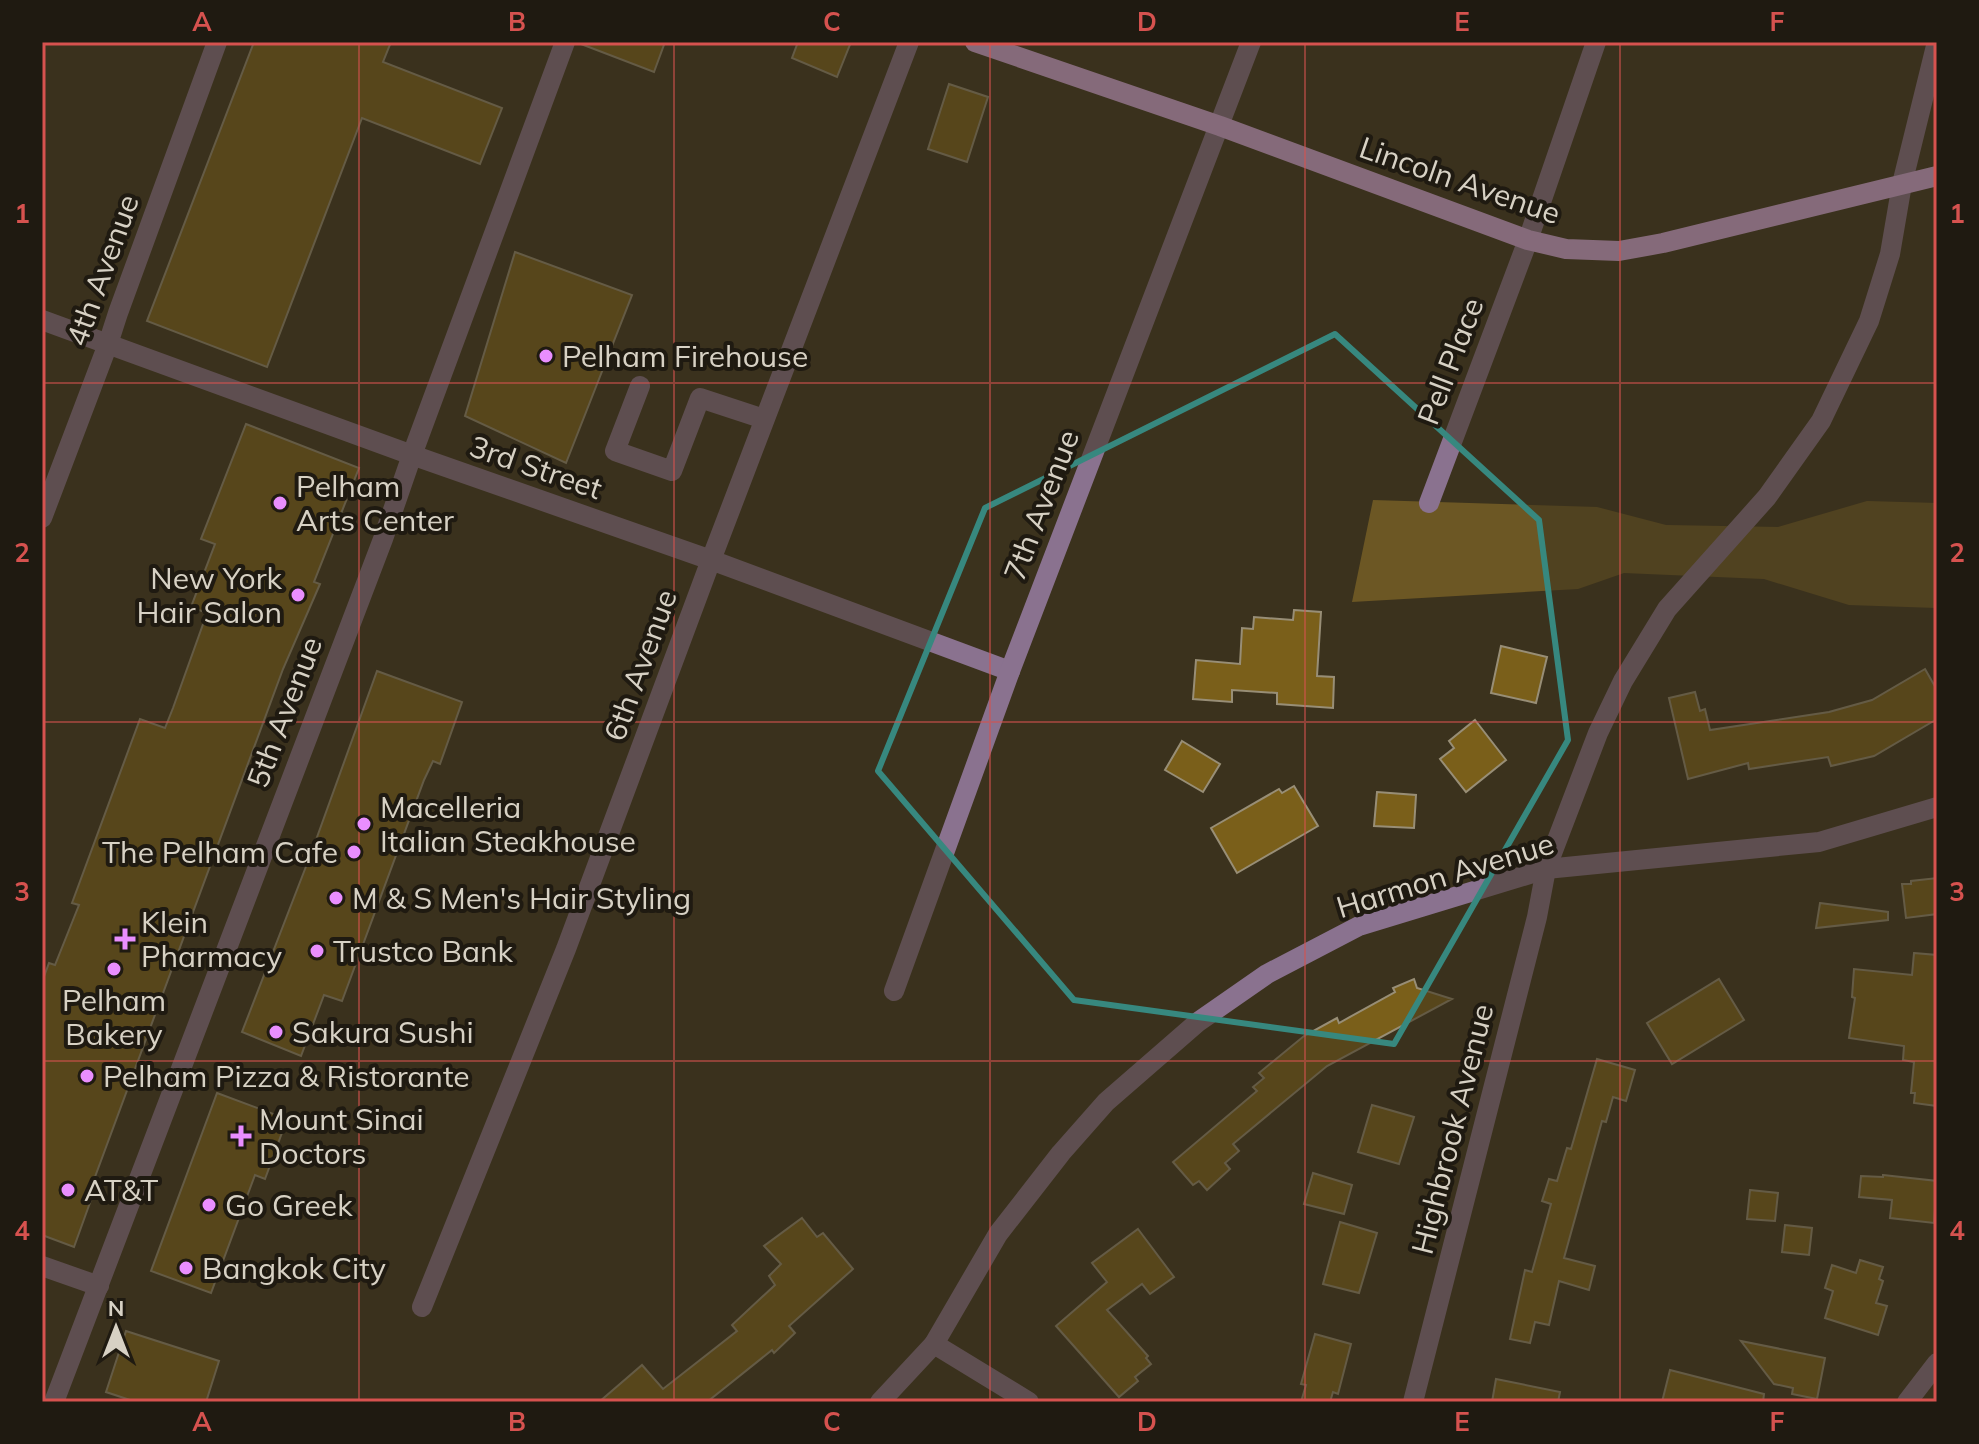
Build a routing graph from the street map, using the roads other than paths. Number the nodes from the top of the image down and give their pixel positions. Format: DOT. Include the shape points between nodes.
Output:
graph roads {
  1 [pos="217,42"];
  2 [pos="565,42"];
  3 [pos="909,42"];
  4 [pos="975,42"];
  5 [pos="1251,42"];
  6 [pos="1596,42"];
  7 [pos="1937,42"];
  8 [pos="1220,126"];
  9 [pos="1937,176"];
  10 [pos="1902,184"];
  11 [pos="1528,240"];
  12 [pos="42,320"];
  13 [pos="108,344"];
  14 [pos="640,386"];
  15 [pos="764,419"];
  16 [pos="412,455"];
  17 [pos="1429,503"];
  18 [pos="42,518"];
  19 [pos="711,560"];
  20 [pos="1010,671"];
  21 [pos="1937,807"];
  22 [pos="1546,869"];
  23 [pos="894,991"];
  24 [pos="42,1266"];
  25 [pos="99,1286"];
  26 [pos="422,1307"];
  27 [pos="934,1344"];
  28 [pos="1937,1363"];
  29 [pos="54,1402"];
  30 [pos="880,1402"];
  31 [pos="1029,1402"];
  32 [pos="1413,1402"];
  33 [pos="1907,1402"];
  1 -- 13 [label="street, 4th Avenue"];
  2 -- 16 [label="street, 5th Avenue"];
  3 -- 15 [label="street, 6th Avenue"];
  4 -- 8 [label="main road, Lincoln Avenue"];
  5 -- 8 [label="street, 7th Avenue"];
  6 -- 11 [label="street, Pell Place"];
  7 -- 10 [label="street, Highbrook Avenue"];
  8 -- 11 [label="main road, Lincoln Avenue"];
  8 -- 20 [label="street, 7th Avenue"];
  9 -- 10 [label="main road, Lincoln Avenue"];
  10 -- 11 [label="main road, Lincoln Avenue" via="1619,251 1566,249"];
  10 -- 22 [label="street, Highbrook Avenue" via="1890,254 1869,321 1821,421 1767,497 1667,609 1598,733"];
  11 -- 17 [label="street, Pell Place"];
  12 -- 13 [label="street, 3rd Street"];
  13 -- 16 [label="street, 3rd Street"];
  13 -- 18 [label="street, 4th Avenue"];
  14 -- 15 [label="street" via="615,451 672,471 700,398"];
  15 -- 19 [label="street, 6th Avenue"];
  16 -- 19 [label="street, 3rd Street"];
  16 -- 25 [label="street, 5th Avenue"];
  19 -- 20 [label="street, 3rd Street"];
  19 -- 26 [label="street, 6th Avenue" via="566,949"];
  20 -- 23 [label="street, 7th Avenue"];
  21 -- 22 [label="street, Harmon Avenue" via="1819,842"];
  22 -- 27 [label="street, Harmon Avenue" via="1359,926 1267,974 1198,1022 1106,1102 1061,1153 998,1234"];
  22 -- 32 [label="street, Highbrook Avenue"];
  24 -- 25 [label="street"];
  25 -- 29 [label="street, 5th Avenue"];
  27 -- 30 [label="street, Harmon Avenue"];
  27 -- 31 [label="street"];
  28 -- 33 [label="street"];
}
